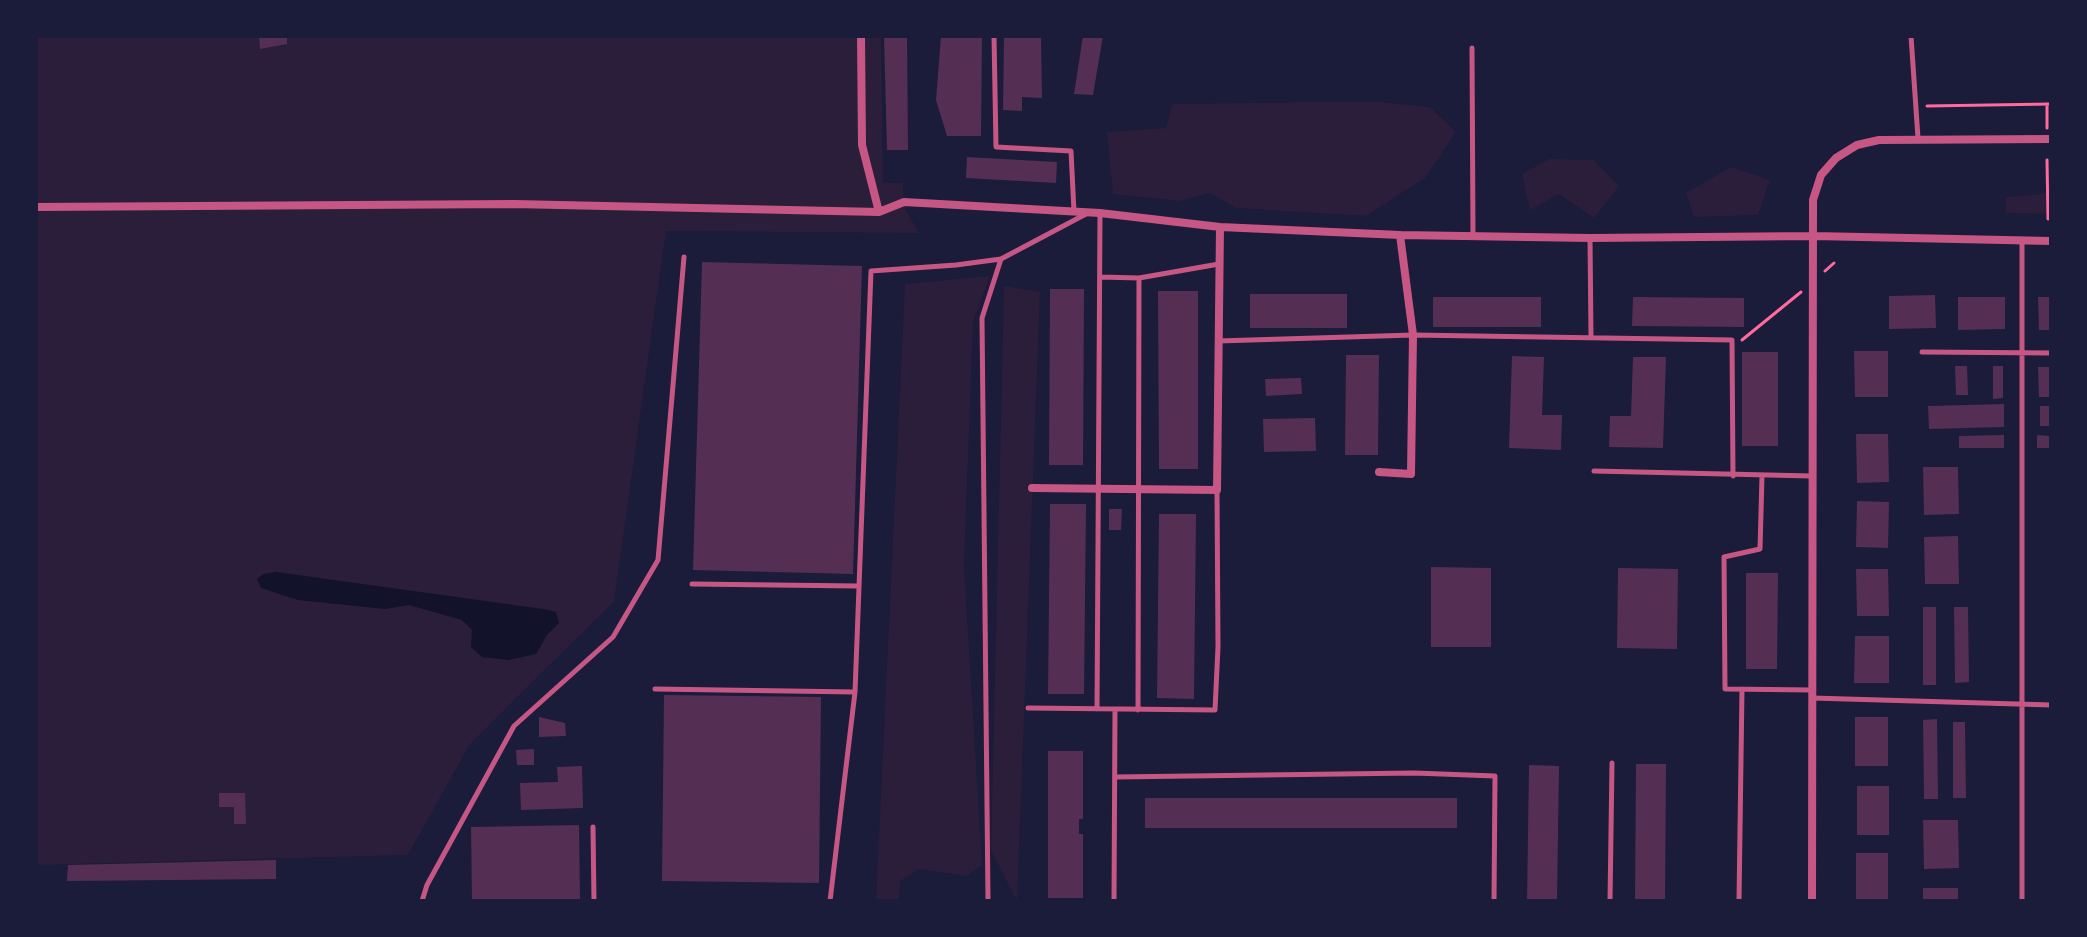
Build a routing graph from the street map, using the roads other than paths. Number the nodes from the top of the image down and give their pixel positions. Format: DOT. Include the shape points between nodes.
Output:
graph roads {
  1 [pos="861,36"];
  2 [pos="994,36"];
  3 [pos="1911,36"];
  4 [pos="1472,48"];
  5 [pos="1918,138"];
  6 [pos="2051,139"];
  7 [pos="36,207"];
  8 [pos="879,212"];
  9 [pos="1074,213"];
  10 [pos="1088,213"];
  11 [pos="1100,213"];
  12 [pos="1220,227"];
  13 [pos="1400,235"];
  14 [pos="1814,236"];
  15 [pos="1473,237"];
  16 [pos="1590,238"];
  17 [pos="2022,241"];
  18 [pos="2051,241"];
  19 [pos="684,257"];
  20 [pos="1001,259"];
  21 [pos="1219,264"];
  22 [pos="1100,277"];
  23 [pos="1139,278"];
  24 [pos="1413,335"];
  25 [pos="1591,337"];
  26 [pos="1218,341"];
  27 [pos="1922,352"];
  28 [pos="2022,352"];
  29 [pos="2051,353"];
  30 [pos="1594,471"];
  31 [pos="1379,472"];
  32 [pos="1733,476"];
  33 [pos="1762,476"];
  34 [pos="1813,476"];
  35 [pos="1032,488"];
  36 [pos="1099,488"];
  37 [pos="1140,488"];
  38 [pos="1217,490"];
  39 [pos="692,584"];
  40 [pos="858,586"];
  41 [pos="655,689"];
  42 [pos="1742,689"];
  43 [pos="855,692"];
  44 [pos="1813,694"];
  45 [pos="2022,702"];
  46 [pos="2051,705"];
  47 [pos="1028,708"];
  48 [pos="1097,709"];
  49 [pos="1115,709"];
  50 [pos="1138,710"];
  51 [pos="1612,763"];
  52 [pos="1115,777"];
  53 [pos="593,827"];
  54 [pos="422,901"];
  55 [pos="594,901"];
  56 [pos="830,901"];
  57 [pos="988,901"];
  58 [pos="1114,901"];
  59 [pos="1494,901"];
  60 [pos="1610,901"];
  61 [pos="1739,901"];
  62 [pos="1812,901"];
  63 [pos="2022,901"];
  1 -- 8 [label="street" via="862,145"];
  2 -- 9 [label="lane" via="996,147 1071,151"];
  3 -- 5 [label="lane"];
  4 -- 15 [label="lane"];
  5 -- 6 [label="street"];
  5 -- 14 [label="street" via="1857,145 1836,158 1821,175 1813,200"];
  7 -- 8 [label="street" via="514,204"];
  8 -- 9 [label="street" via="904,202"];
  9 -- 10 [label="street"];
  10 -- 11 [label="street"];
  10 -- 20 [label="lane"];
  11 -- 12 [label="street"];
  11 -- 22 [label="lane"];
  12 -- 13 [label="street"];
  12 -- 21 [label="street"];
  13 -- 15 [label="street"];
  13 -- 24 [label="street"];
  14 -- 16 [label="street"];
  14 -- 17 [label="street"];
  14 -- 34 [label="street"];
  15 -- 16 [label="street"];
  16 -- 25 [label="lane"];
  17 -- 18 [label="street"];
  17 -- 28 [label="lane"];
  19 -- 54 [label="lane" via="658,560 613,637 514,726"];
  20 -- 40 [label="lane" via="871,271"];
  20 -- 57 [label="lane" via="982,318"];
  21 -- 23 [label="lane"];
  21 -- 26 [label="street"];
  22 -- 23 [label="lane"];
  22 -- 36 [label="lane"];
  23 -- 37 [label="lane"];
  24 -- 25 [label="lane"];
  24 -- 26 [label="lane"];
  24 -- 31 [label="street" via="1411,474"];
  25 -- 32 [label="lane" via="1732,340"];
  26 -- 38 [label="street"];
  27 -- 28 [label="lane"];
  28 -- 29 [label="lane"];
  28 -- 45 [label="lane"];
  30 -- 32 [label="lane"];
  32 -- 33 [label="lane"];
  33 -- 34 [label="lane"];
  33 -- 42 [label="lane" via="1760,549 1724,557 1725,689"];
  34 -- 44 [label="street"];
  35 -- 36 [label="street"];
  36 -- 37 [label="street"];
  36 -- 48 [label="lane"];
  37 -- 38 [label="street"];
  37 -- 50 [label="lane"];
  38 -- 50 [label="lane" via="1215,710"];
  39 -- 40 [label="lane"];
  40 -- 43 [label="lane"];
  41 -- 43 [label="lane"];
  42 -- 44 [label="lane"];
  42 -- 61 [label="lane"];
  43 -- 56 [label="lane"];
  44 -- 45 [label="lane"];
  44 -- 62 [label="street"];
  45 -- 46 [label="lane"];
  45 -- 63 [label="lane"];
  47 -- 48 [label="lane"];
  48 -- 49 [label="lane"];
  49 -- 50 [label="lane"];
  49 -- 52 [label="lane"];
  51 -- 60 [label="lane"];
  52 -- 58 [label="lane"];
  52 -- 59 [label="lane" via="1495,776"];
  53 -- 55 [label="lane"];
}
